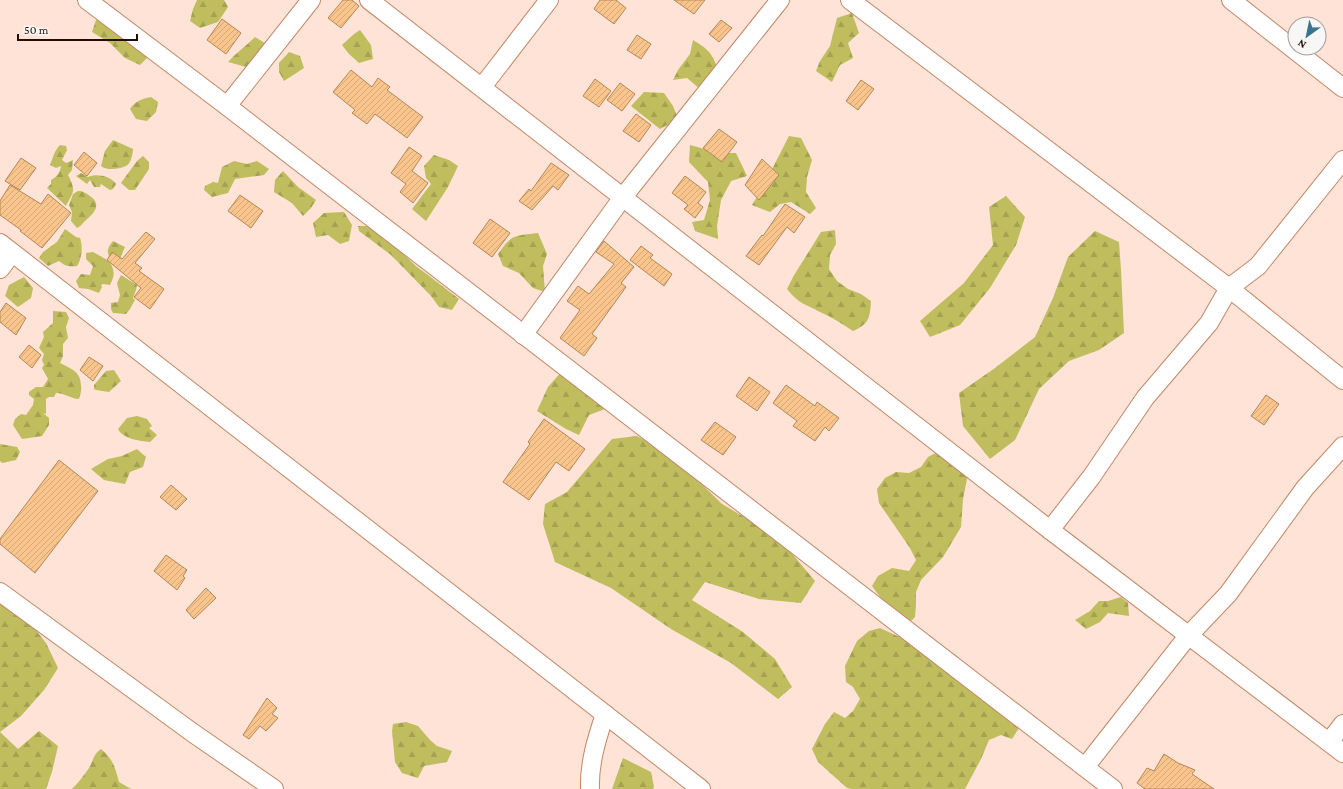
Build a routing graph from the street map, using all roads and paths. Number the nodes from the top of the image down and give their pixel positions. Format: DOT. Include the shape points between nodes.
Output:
graph roads {
  1 [pos="87,0"];
  2 [pos="312,0"];
  3 [pos="369,0"];
  4 [pos="549,0"];
  5 [pos="780,0"];
  6 [pos="850,0"];
  7 [pos="1231,0"];
  8 [pos="482,87"];
  9 [pos="1343,88"];
  10 [pos="227,106"];
  11 [pos="1343,160"];
  12 [pos="623,197"];
  13 [pos="6,248"];
  14 [pos="0,269"];
  15 [pos="1229,288"];
  16 [pos="523,335"];
  17 [pos="1343,380"];
  18 [pos="1343,446"];
  19 [pos="1050,530"];
  20 [pos="0,592"];
  21 [pos="1188,636"];
  22 [pos="605,714"];
  23 [pos="1343,724"];
  24 [pos="1336,747"];
  25 [pos="1085,767"];
  26 [pos="274,789"];
  27 [pos="590,789"];
  28 [pos="700,789"];
  29 [pos="1114,789"];
  1 -- 10 [label="street"];
  2 -- 10 [label="street"];
  3 -- 8 [label="street"];
  4 -- 8 [label="street"];
  5 -- 12 [label="street"];
  6 -- 15 [label="street"];
  7 -- 9 [label="street"];
  8 -- 12 [label="street"];
  10 -- 16 [label="street"];
  11 -- 15 [label="street" via="1258,266"];
  12 -- 16 [label="street"];
  12 -- 19 [label="street"];
  13 -- 14 [label="street"];
  13 -- 22 [label="street"];
  15 -- 17 [label="street"];
  15 -- 19 [label="street" via="1209,323 1145,398 1092,476"];
  16 -- 25 [label="street"];
  18 -- 21 [label="street" via="1305,488 1228,594"];
  19 -- 21 [label="street"];
  20 -- 26 [label="street"];
  21 -- 24 [label="street"];
  21 -- 25 [label="street"];
  22 -- 27 [label="street" via="594,746"];
  22 -- 28 [label="street"];
  23 -- 24 [label="street"];
  25 -- 29 [label="street"];
}
